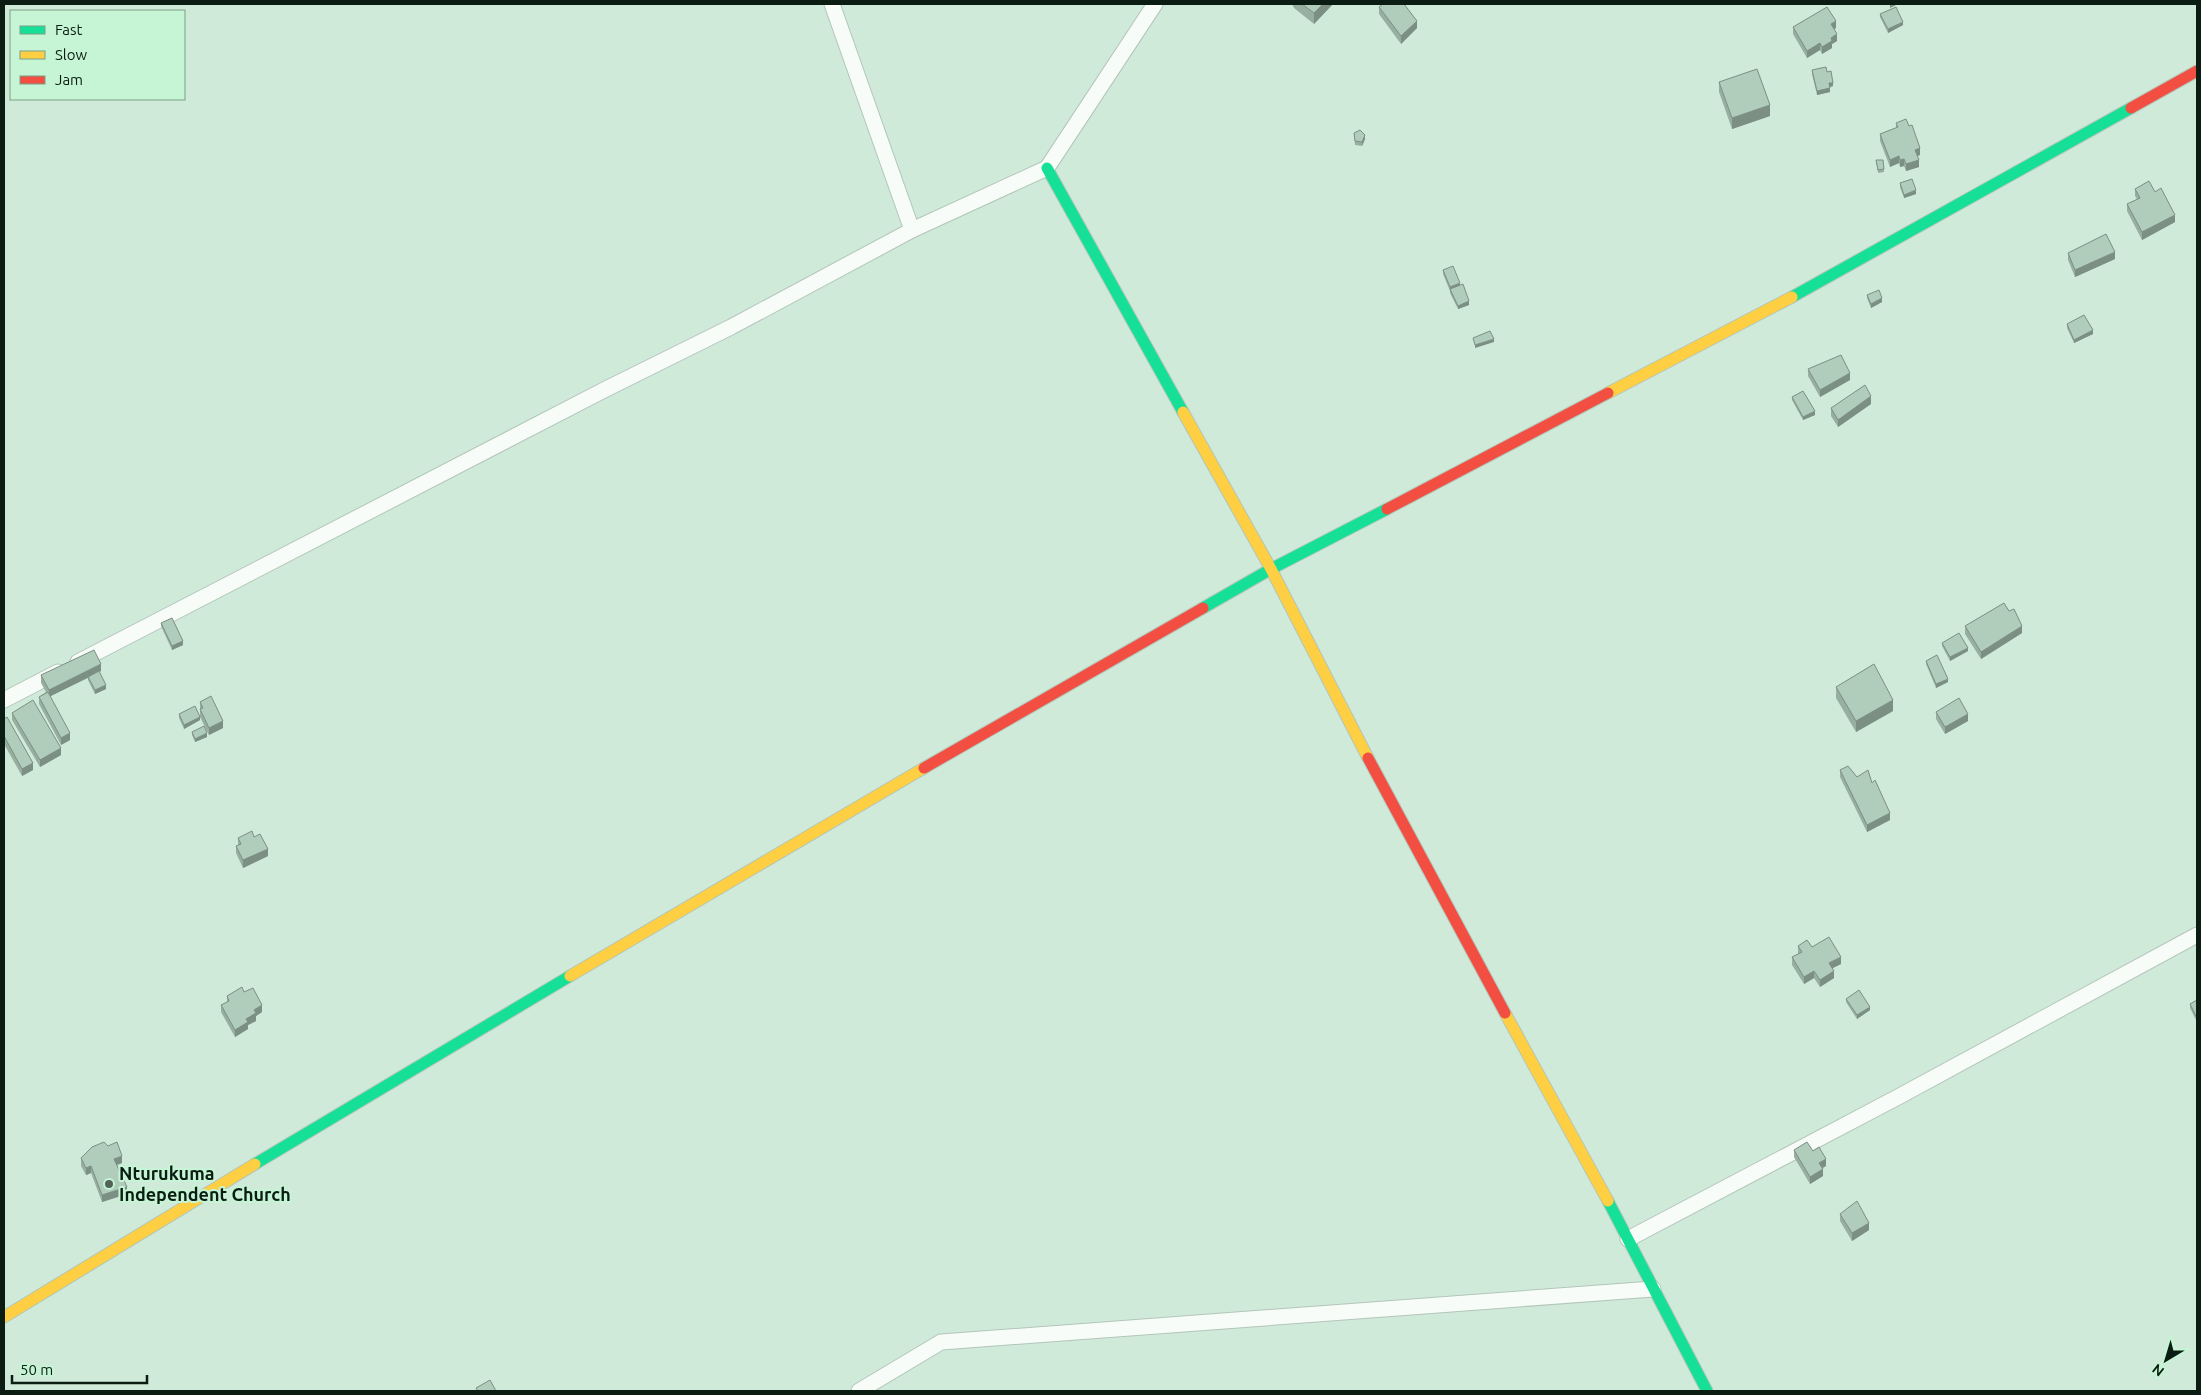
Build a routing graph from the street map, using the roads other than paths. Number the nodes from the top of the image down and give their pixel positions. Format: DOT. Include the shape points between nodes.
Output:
graph roads {
  1 [pos="832,4"];
  2 [pos="1155,4"];
  3 [pos="2197,71"];
  4 [pos="1047,168"];
  5 [pos="912,230"];
  6 [pos="1271,569"];
  7 [pos="4,700"];
  8 [pos="2197,935"];
  9 [pos="1628,1239"];
  10 [pos="1653,1289"];
  11 [pos="4,1317"];
  12 [pos="858,1391"];
  13 [pos="1707,1391"];
  1 -- 5 [label="street"];
  2 -- 4 [label="street"];
  3 -- 6 [label="street" via="1843,270"];
  4 -- 5 [label="street"];
  4 -- 6 [label="street"];
  5 -- 7 [label="street" via="731,327"];
  6 -- 9 [label="street" via="1386,793"];
  6 -- 11 [label="street" via="947,754 401,1074"];
  8 -- 9 [label="street"];
  9 -- 10 [label="street"];
  10 -- 12 [label="street" via="941,1342"];
  10 -- 13 [label="street"];
}
